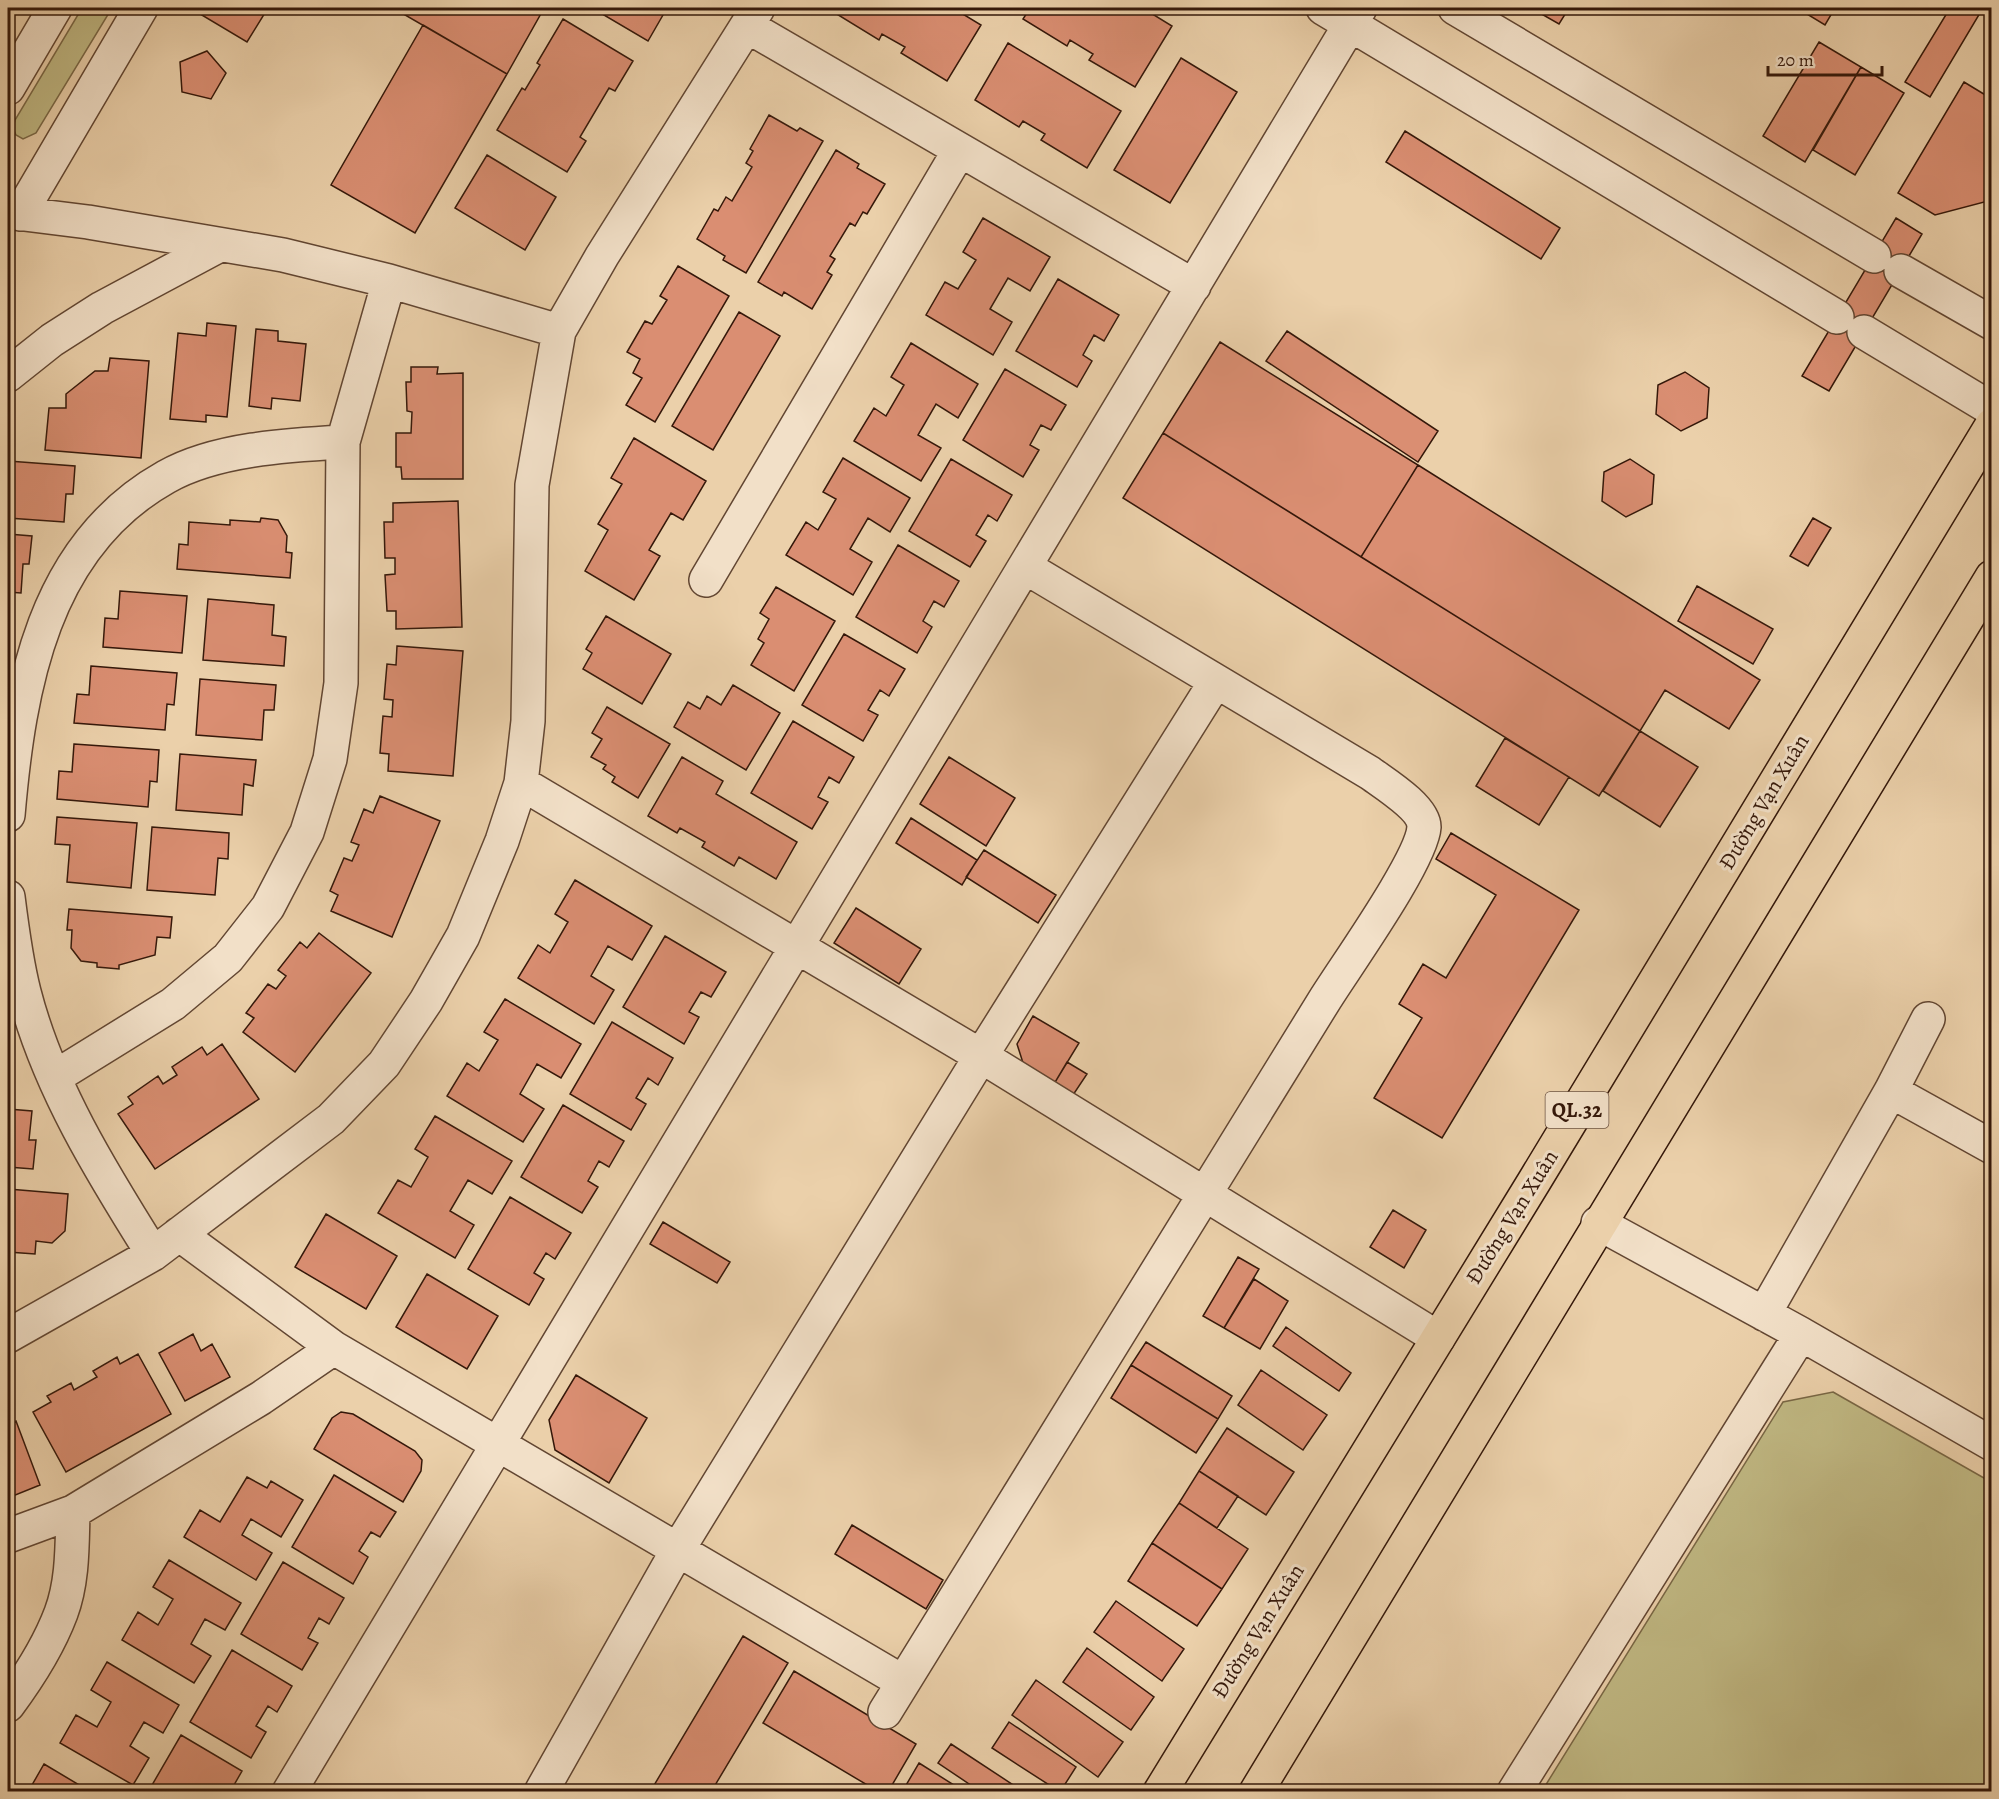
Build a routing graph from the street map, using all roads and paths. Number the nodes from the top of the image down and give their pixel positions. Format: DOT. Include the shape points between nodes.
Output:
graph roads {
  1 [pos="55,8"];
  2 [pos="141,8"];
  3 [pos="1323,8"];
  4 [pos="1455,8"];
  5 [pos="1356,16"];
  6 [pos="752,17"];
  7 [pos="8,88"];
  8 [pos="959,151"];
  9 [pos="14,213"];
  10 [pos="218,246"];
  11 [pos="389,281"];
  12 [pos="1194,286"];
  13 [pos="1992,323"];
  14 [pos="559,331"];
  15 [pos="8,375"];
  16 [pos="1992,409"];
  17 [pos="1992,425"];
  18 [pos="343,442"];
  19 [pos="1025,567"];
  20 [pos="1992,578"];
  21 [pos="706,580"];
  22 [pos="1216,681"];
  23 [pos="521,783"];
  24 [pos="8,815"];
  25 [pos="8,897"];
  26 [pos="797,946"];
  27 [pos="1928,1019"];
  28 [pos="981,1056"];
  29 [pos="55,1077"];
  30 [pos="1891,1091"];
  31 [pos="1992,1147"];
  32 [pos="1205,1194"];
  33 [pos="1598,1223"];
  34 [pos="179,1234"];
  35 [pos="153,1254"];
  36 [pos="1764,1314"];
  37 [pos="1801,1334"];
  38 [pos="8,1336"];
  39 [pos="1438,1338"];
  40 [pos="334,1348"];
  41 [pos="497,1444"];
  42 [pos="1992,1444"];
  43 [pos="73,1512"];
  44 [pos="8,1536"];
  45 [pos="677,1551"];
  46 [pos="903,1682"];
  47 [pos="8,1705"];
  48 [pos="885,1712"];
  49 [pos="1167,1789"];
  50 [pos="289,1791"];
  51 [pos="541,1791"];
  52 [pos="1256,1791"];
  53 [pos="1514,1791"];
  1 -- 7 [label="street"];
  2 -- 9 [label="street"];
  3 -- 5 [label="street"];
  4 -- 13 [label="street"];
  5 -- 12 [label="street"];
  5 -- 16 [label="street"];
  6 -- 8 [label="street"];
  6 -- 14 [label="street"];
  8 -- 12 [label="street"];
  8 -- 21 [label="street"];
  9 -- 10 [label="street"];
  10 -- 11 [label="street" via="283,255"];
  10 -- 15 [label="street" via="102,308"];
  11 -- 14 [label="street"];
  11 -- 18 [label="street"];
  12 -- 19 [label="street"];
  14 -- 23 [label="street" via="532,485 528,721"];
  17 -- 39 [label="highway, Đường Vạn Xuân / QL.32"];
  18 -- 24 [label="street" via="288,446 218,458 168,476 136,496 95,534 58,591 33,657 14,737"];
  18 -- 29 [label="street" via="341,683 330,759 307,832 268,907 228,958 173,1004"];
  19 -- 22 [label="street"];
  19 -- 26 [label="street"];
  20 -- 33 [label="highway"];
  22 -- 28 [label="street"];
  22 -- 32 [label="street" via="1370,773 1420,813 1424,826 1419,846 1382,912"];
  23 -- 26 [label="street"];
  23 -- 34 [label="street" via="463,936 384,1064 331,1119"];
  25 -- 29 [label="street" via="24,994"];
  26 -- 28 [label="street"];
  26 -- 41 [label="street"];
  27 -- 30 [label="street"];
  28 -- 32 [label="street"];
  28 -- 45 [label="street"];
  29 -- 35 [label="street" via="110,1185"];
  30 -- 31 [label="street"];
  30 -- 36 [label="street"];
  32 -- 39 [label="street"];
  32 -- 46 [label="street"];
  33 -- 36 [label="street"];
  33 -- 52 [label="highway"];
  34 -- 35 [label="street"];
  34 -- 40 [label="street"];
  35 -- 38 [label="street"];
  36 -- 37 [label="street"];
  37 -- 42 [label="street"];
  37 -- 53 [label="street"];
  39 -- 49 [label="highway, Đường Vạn Xuân / QL.32"];
  40 -- 41 [label="street"];
  40 -- 43 [label="street" via="261,1398"];
  41 -- 45 [label="street"];
  41 -- 50 [label="street"];
  43 -- 44 [label="street"];
  43 -- 47 [label="street" via="72,1565 62,1613"];
  45 -- 46 [label="street"];
  45 -- 51 [label="street"];
  46 -- 48 [label="street"];
}
